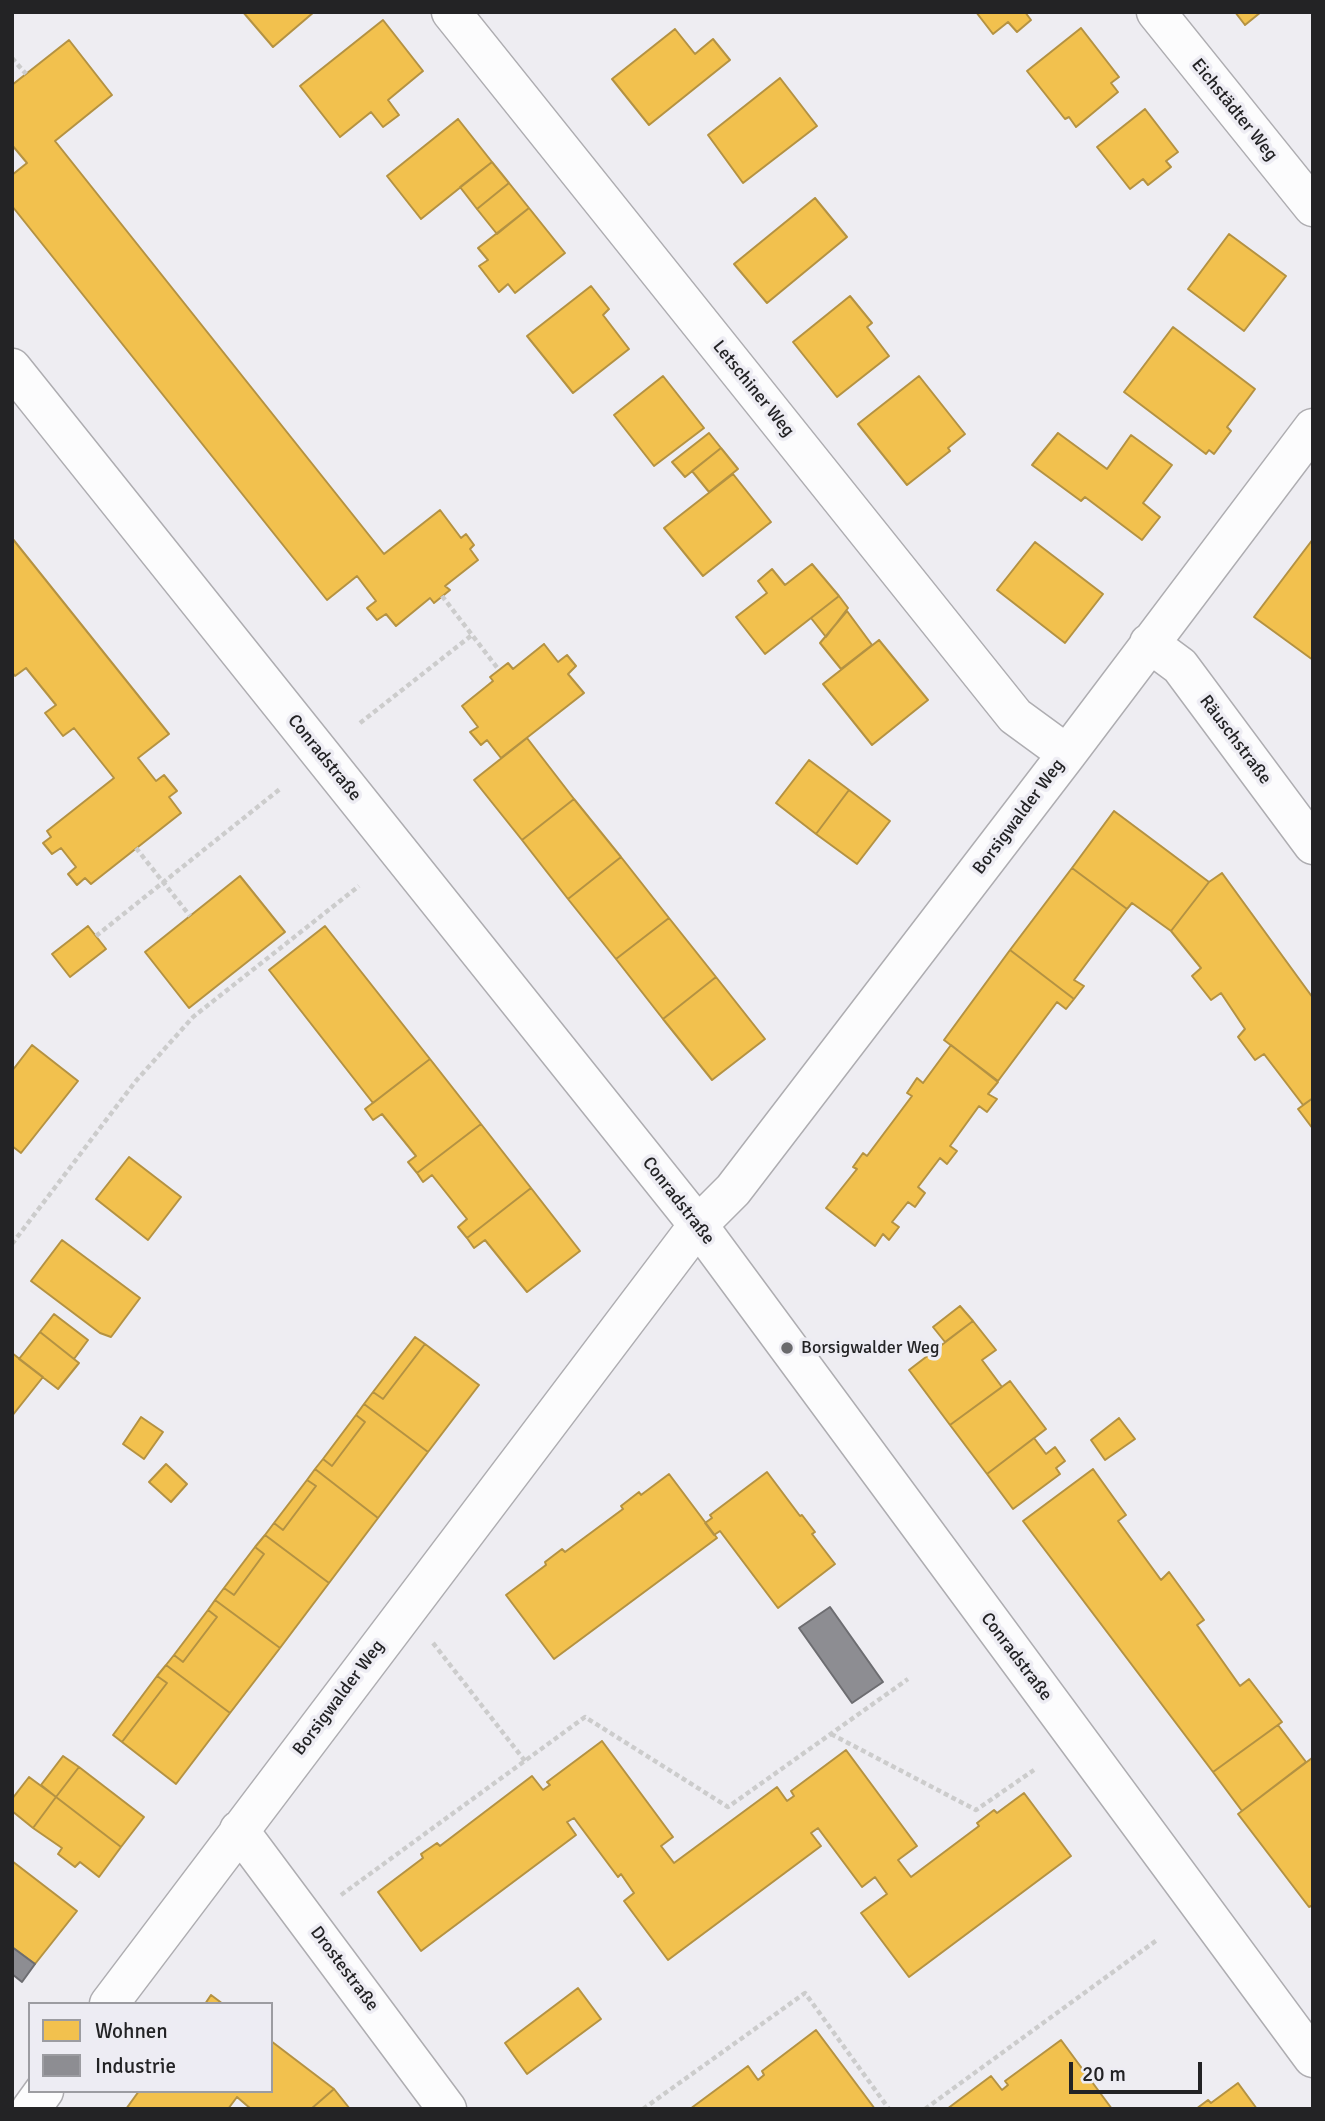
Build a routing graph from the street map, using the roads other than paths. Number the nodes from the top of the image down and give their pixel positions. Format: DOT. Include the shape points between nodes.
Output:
graph roads {
  1 [pos="451,12"];
  2 [pos="1156,12"];
  3 [pos="1313,207"];
  4 [pos="12,368"];
  5 [pos="1313,428"];
  6 [pos="1149,642"];
  7 [pos="1067,754"];
  8 [pos="1313,845"];
  9 [pos="698,1225"];
  10 [pos="239,1830"];
  11 [pos="111,2002"];
  12 [pos="1313,2058"];
  13 [pos="43,2093"];
  14 [pos="31,2109"];
  15 [pos="447,2109"];
  1 -- 7 [label="street, Letschiner Weg" via="1015,716"];
  2 -- 3 [label="street, Eichstädter Weg"];
  4 -- 9 [label="street, Conradstraße"];
  5 -- 6 [label="street, Borsigwalder Weg"];
  6 -- 7 [label="street, Borsigwalder Weg"];
  6 -- 8 [label="street, Räuschstraße" via="1180,666"];
  7 -- 9 [label="street, Borsigwalder Weg" via="733,1190"];
  9 -- 10 [label="street, Borsigwalder Weg"];
  9 -- 12 [label="street, Conradstraße"];
  10 -- 11 [label="street, Borsigwalder Weg"];
  10 -- 15 [label="street, Drostestraße"];
  13 -- 14 [label="street"];
}
